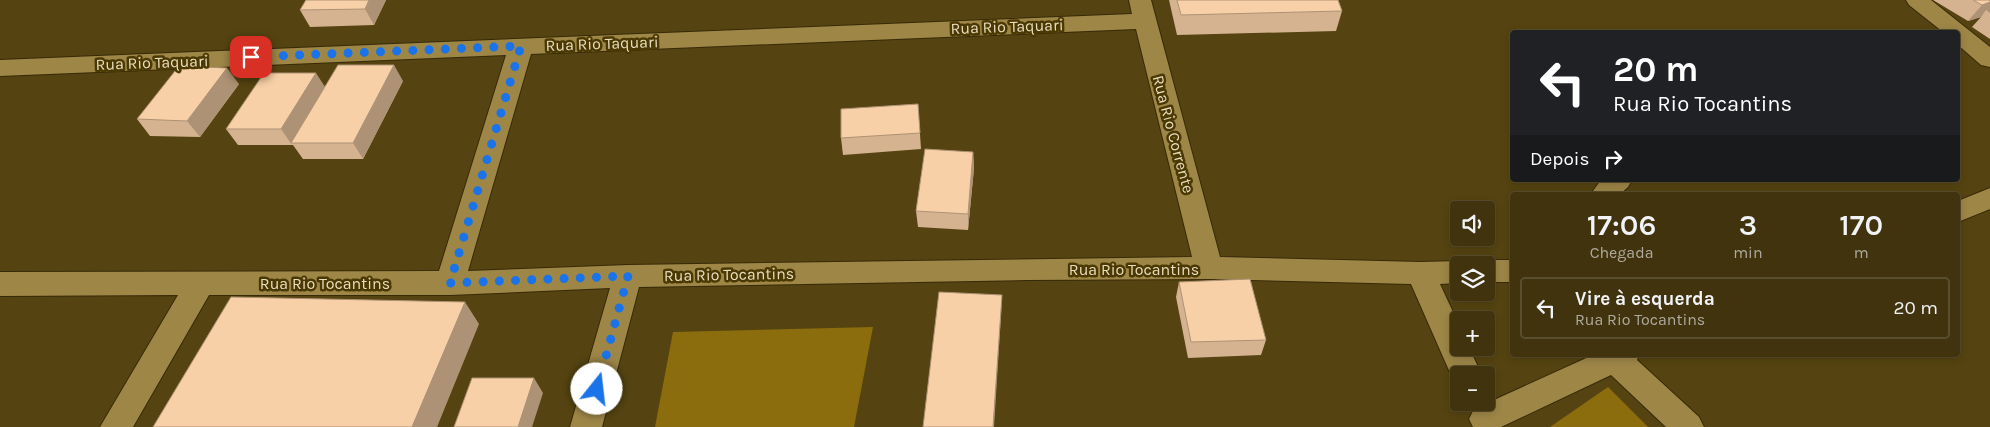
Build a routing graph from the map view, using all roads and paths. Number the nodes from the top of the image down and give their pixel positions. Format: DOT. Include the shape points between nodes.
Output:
graph roads {
  1 [pos="1917,0"];
  2 [pos="1142,10"];
  3 [pos="1947,30"];
  4 [pos="1960,39"];
  5 [pos="521,46"];
  6 [pos="1990,59"];
  7 [pos="0,68"];
  8 [pos="1616,182"];
  9 [pos="1606,192"];
  10 [pos="1990,198"];
  11 [pos="1960,211"];
  12 [pos="1209,268"];
  13 [pos="1510,271"];
  14 [pos="1450,272"];
  15 [pos="1495,272"];
  16 [pos="1421,273"];
  17 [pos="628,276"];
  18 [pos="201,283"];
  19 [pos="450,283"];
  20 [pos="0,284"];
  21 [pos="1614,357"];
  22 [pos="1617,357"];
  23 [pos="1462,366"];
  24 [pos="1484,416"];
  25 [pos="116,427"];
  26 [pos="586,427"];
  27 [pos="1688,427"];
  1 -- 3 [label="street"];
  2 -- 5 [label="street, Rua Rio Taquari"];
  2 -- 12 [label="street, Rua Rio Corrente"];
  4 -- 6 [label="street"];
  5 -- 7 [label="street, Rua Rio Taquari"];
  5 -- 19 [label="street"];
  8 -- 9 [label="street"];
  10 -- 11 [label="street"];
  12 -- 16 [label="street, Rua Rio Tocantins"];
  12 -- 17 [label="street, Rua Rio Tocantins"];
  13 -- 15 [label="street"];
  14 -- 16 [label="street, Rua Rio Tocantins"];
  16 -- 23 [label="street"];
  17 -- 19 [label="street, Rua Rio Tocantins"];
  17 -- 26 [label="street"];
  18 -- 19 [label="street, Rua Rio Tocantins"];
  18 -- 20 [label="street, Rua Rio Tocantins"];
  18 -- 25 [label="street"];
  21 -- 24 [label="street"];
  22 -- 27 [label="street"];
}
